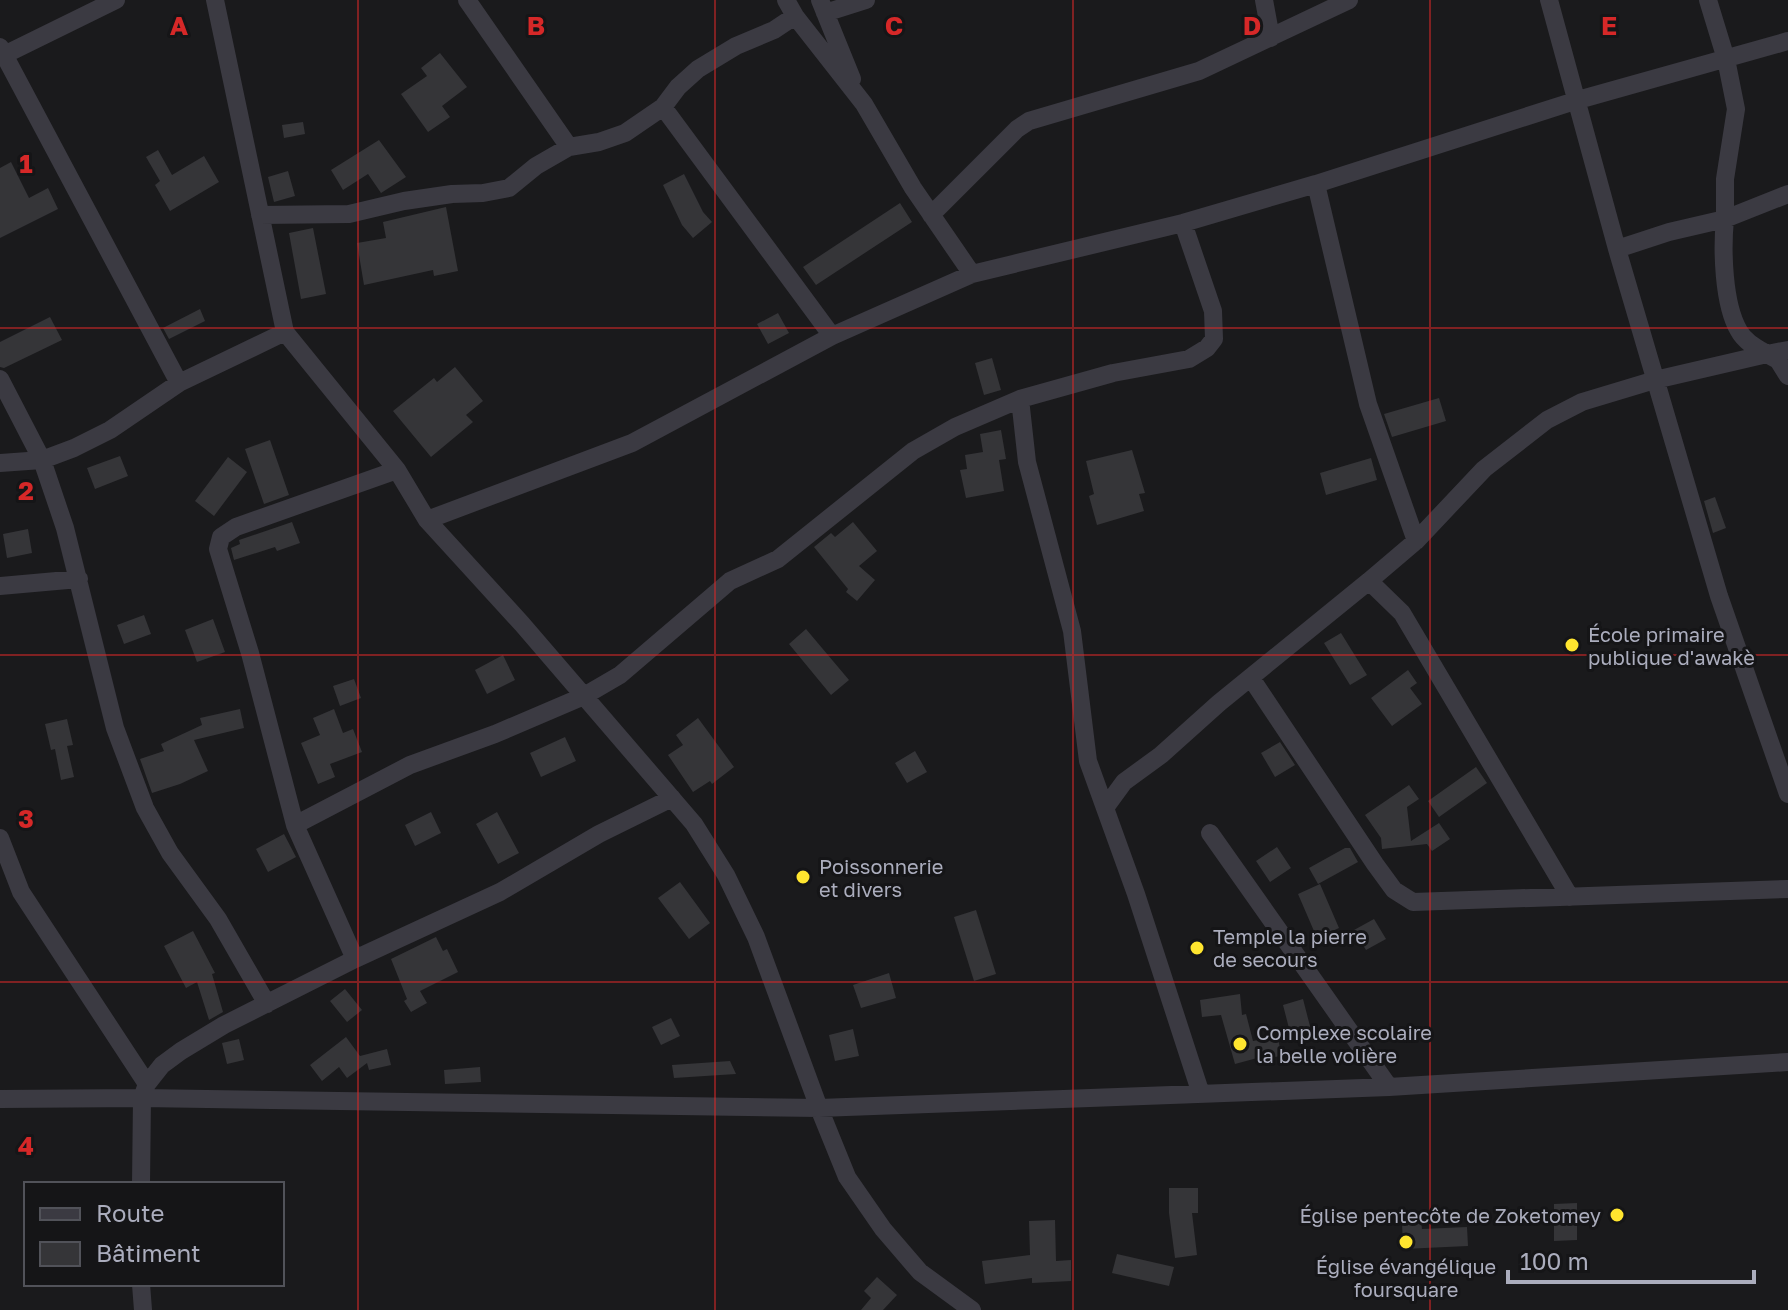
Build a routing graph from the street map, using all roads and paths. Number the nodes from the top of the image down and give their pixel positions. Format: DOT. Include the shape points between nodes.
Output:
graph roads {
  1 [pos="215,0"];
  2 [pos="467,0"];
  3 [pos="866,0"];
  4 [pos="1264,0"];
  5 [pos="1349,0"];
  6 [pos="1549,0"];
  7 [pos="1708,0"];
  8 [pos="106,2"];
  9 [pos="823,7"];
  10 [pos="790,8"];
  11 [pos="1271,38"];
  12 [pos="1788,41"];
  13 [pos="1,53"];
  14 [pos="1726,59"];
  15 [pos="1578,100"];
  16 [pos="864,104"];
  17 [pos="663,107"];
  18 [pos="569,147"];
  19 [pos="1316,184"];
  20 [pos="1788,194"];
  21 [pos="260,215"];
  22 [pos="931,215"];
  23 [pos="1725,219"];
  24 [pos="1183,223"];
  25 [pos="1617,249"];
  26 [pos="972,274"];
  27 [pos="285,332"];
  28 [pos="832,336"];
  29 [pos="1788,350"];
  30 [pos="1767,354"];
  31 [pos="1788,376"];
  32 [pos="0,379"];
  33 [pos="1655,380"];
  34 [pos="179,383"];
  35 [pos="1020,399"];
  36 [pos="42,460"];
  37 [pos="0,463"];
  38 [pos="397,470"];
  39 [pos="427,520"];
  40 [pos="1416,541"];
  41 [pos="79,579"];
  42 [pos="1369,581"];
  43 [pos="0,586"];
  44 [pos="1251,678"];
  45 [pos="584,696"];
  46 [pos="1788,794"];
  47 [pos="672,798"];
  48 [pos="1105,808"];
  49 [pos="295,825"];
  50 [pos="1210,833"];
  51 [pos="0,838"];
  52 [pos="1788,889"];
  53 [pos="1570,897"];
  54 [pos="355,959"];
  55 [pos="267,1004"];
  56 [pos="1788,1062"];
  57 [pos="1389,1087"];
  58 [pos="144,1091"];
  59 [pos="1201,1094"];
  60 [pos="0,1099"];
  61 [pos="819,1108"];
  62 [pos="141,1182"];
  63 [pos="141,1286"];
  64 [pos="143,1310"];
  65 [pos="972,1310"];
  1 -- 21 [label="street"];
  2 -- 18 [label="street"];
  3 -- 9 [label="street"];
  4 -- 11 [label="street"];
  5 -- 11 [label="street"];
  6 -- 15 [label="street"];
  7 -- 14 [label="street"];
  8 -- 13 [label="street"];
  9 -- 16 [label="street"];
  10 -- 16 [label="street"];
  10 -- 17 [label="street" via="774,30 698,69"];
  11 -- 22 [label="street" via="1199,71 1029,121"];
  12 -- 14 [label="street"];
  13 -- 34 [label="street"];
  14 -- 15 [label="street"];
  14 -- 23 [label="street" via="1736,109"];
  15 -- 19 [label="street"];
  15 -- 25 [label="street"];
  16 -- 22 [label="street"];
  17 -- 18 [label="street" via="625,133"];
  17 -- 28 [label="street"];
  18 -- 21 [label="street" via="509,188 404,201 349,214"];
  19 -- 24 [label="street"];
  19 -- 40 [label="street" via="1368,404"];
  20 -- 23 [label="street"];
  21 -- 27 [label="street"];
  22 -- 26 [label="street"];
  23 -- 25 [label="street"];
  23 -- 30 [label="street" via="1730,306 1739,331"];
  24 -- 26 [label="street"];
  24 -- 35 [label="street" via="1213,311 1214,339 1207,348 1189,359"];
  25 -- 33 [label="street"];
  26 -- 28 [label="street"];
  27 -- 34 [label="street"];
  27 -- 38 [label="street"];
  28 -- 39 [label="street" via="632,443"];
  29 -- 30 [label="street"];
  30 -- 31 [label="street"];
  30 -- 33 [label="street"];
  32 -- 36 [label="street"];
  33 -- 40 [label="street" via="1582,402 1547,420 1484,469"];
  33 -- 46 [label="street" via="1719,596"];
  34 -- 36 [label="street" via="110,430"];
  35 -- 45 [label="street" via="913,451 778,559 730,581 649,653"];
  35 -- 48 [label="street" via="1027,462 1072,631 1088,761"];
  36 -- 37 [label="street"];
  36 -- 41 [label="street"];
  38 -- 39 [label="street"];
  38 -- 49 [label="street" via="236,527 221,537 221,561"];
  39 -- 45 [label="street"];
  40 -- 42 [label="street"];
  41 -- 43 [label="street"];
  41 -- 55 [label="street" via="115,728 145,808"];
  42 -- 44 [label="street"];
  42 -- 53 [label="street" via="1402,613"];
  44 -- 48 [label="street" via="1124,782"];
  44 -- 53 [label="street" via="1394,890 1413,902"];
  45 -- 47 [label="street"];
  45 -- 49 [label="street" via="410,765"];
  47 -- 54 [label="street" via="500,892"];
  47 -- 61 [label="street" via="726,875 756,937"];
  48 -- 59 [label="street"];
  49 -- 54 [label="street"];
  50 -- 57 [label="street"];
  51 -- 58 [label="street" via="21,892"];
  52 -- 53 [label="street"];
  54 -- 55 [label="street"];
  55 -- 58 [label="street" via="181,1051 162,1065"];
  56 -- 57 [label="street"];
  57 -- 59 [label="street"];
  58 -- 60 [label="street"];
  58 -- 61 [label="street"];
  58 -- 62 [label="street"];
  59 -- 61 [label="street"];
  61 -- 65 [label="street" via="847,1177 883,1229 920,1272"];
  63 -- 64 [label="street"];
}
